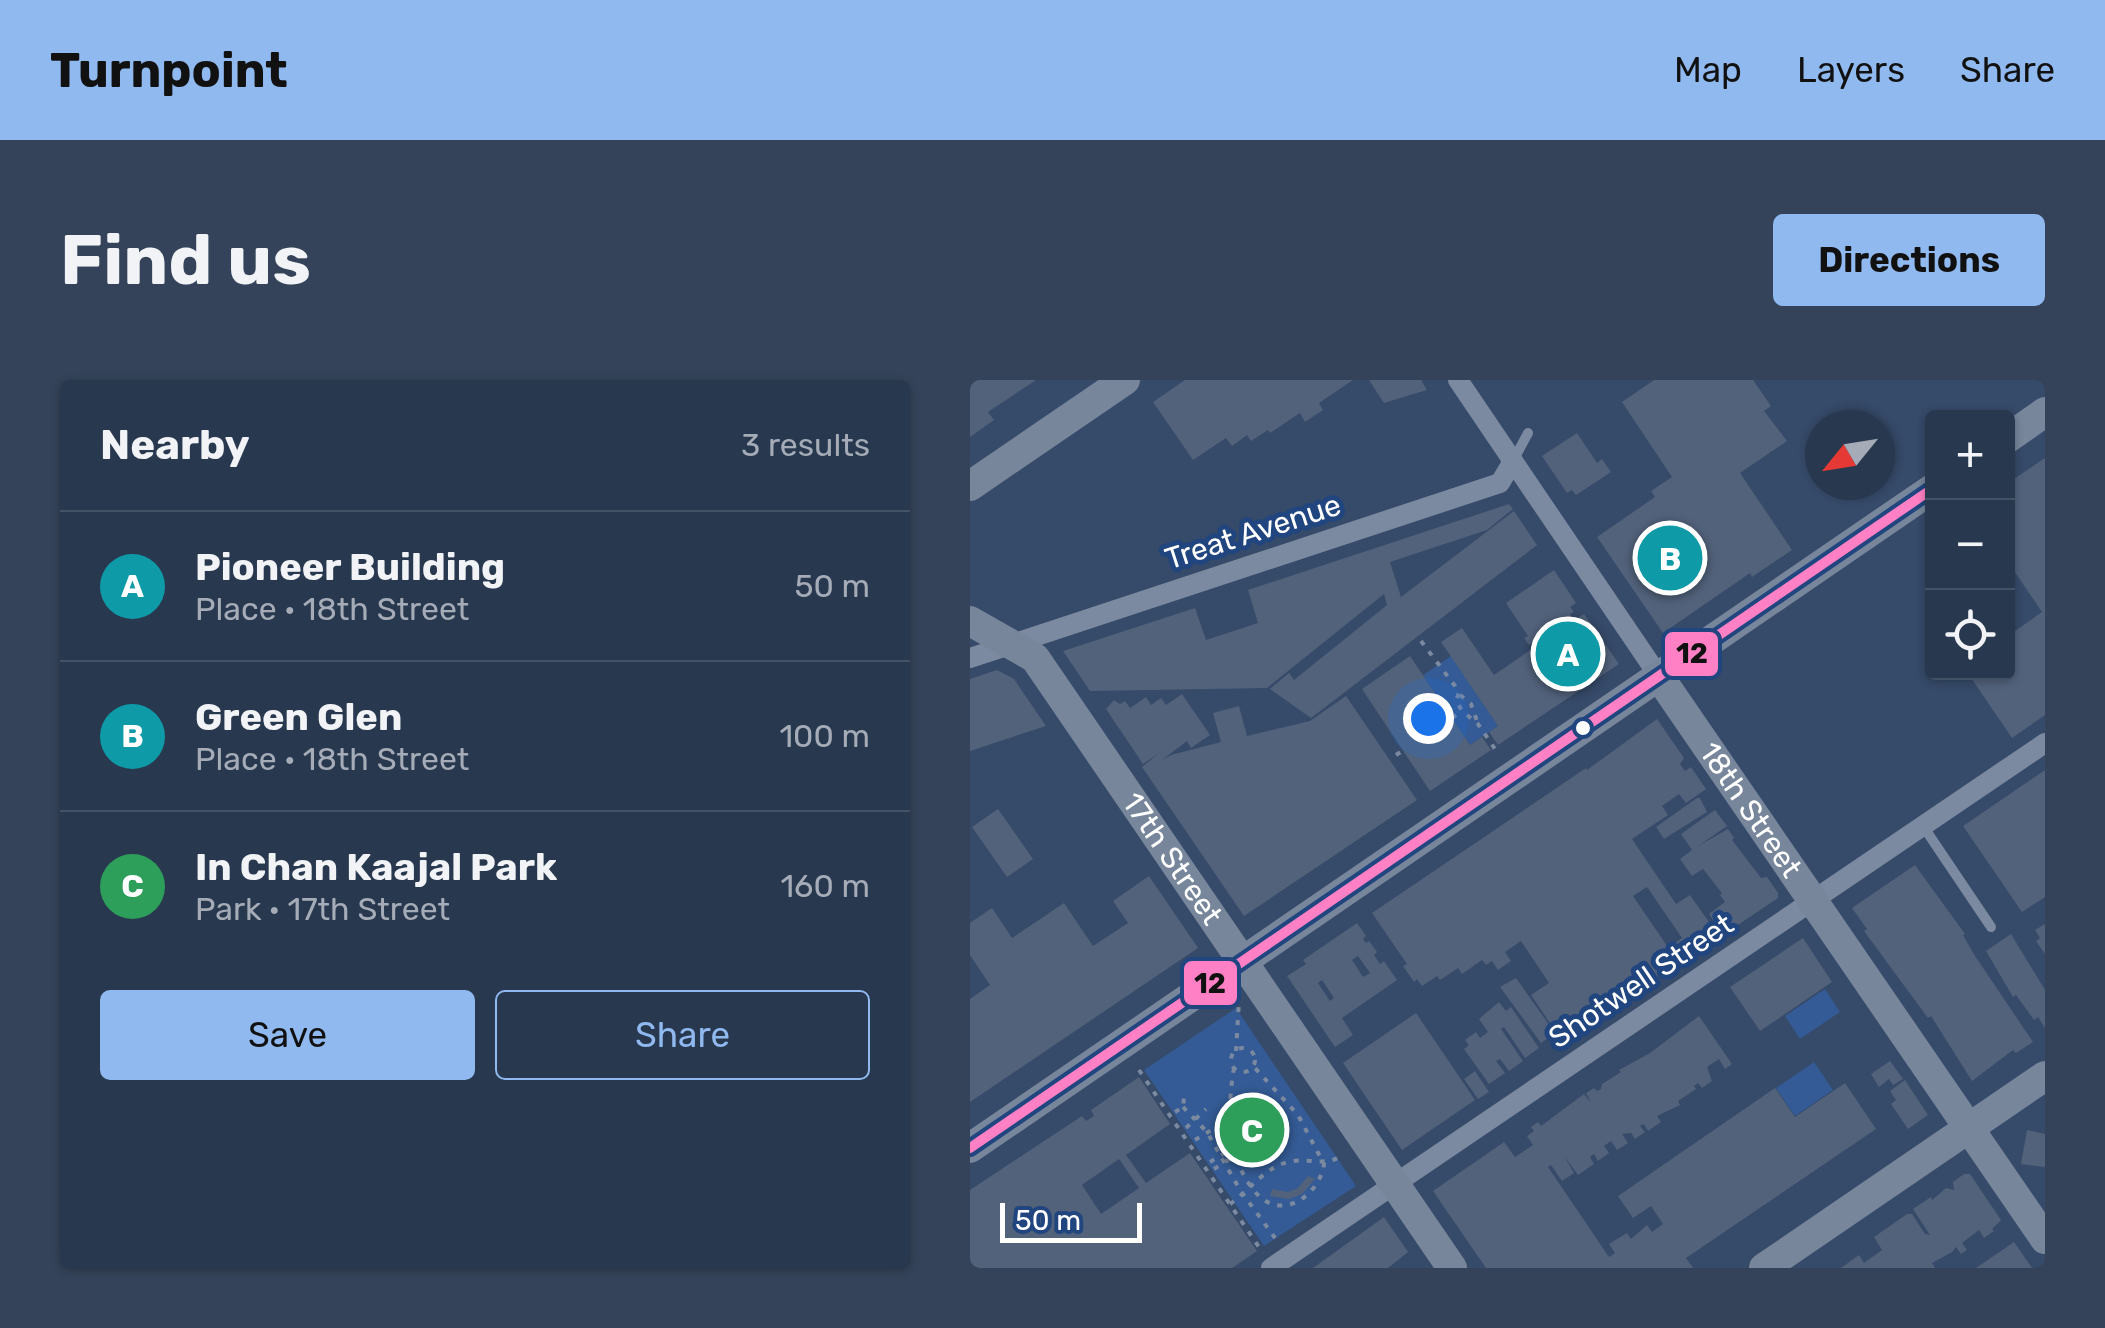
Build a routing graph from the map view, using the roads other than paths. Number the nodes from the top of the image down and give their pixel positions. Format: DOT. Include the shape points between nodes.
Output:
graph roads {
  1 [pos="1125,380"];
  2 [pos="1458,380"];
  3 [pos="2045,412"];
  4 [pos="1528,433"];
  5 [pos="2015,433"];
  6 [pos="1513,461"];
  7 [pos="970,486"];
  8 [pos="1925,495"];
  9 [pos="970,621"];
  10 [pos="1010,644"];
  11 [pos="970,658"];
  12 [pos="1660,678"];
  13 [pos="2045,743"];
  14 [pos="1923,826"];
  15 [pos="1814,900"];
  16 [pos="1990,926"];
  17 [pos="1242,962"];
  18 [pos="2036,1086"];
  19 [pos="1969,1128"];
  20 [pos="973,1141"];
  21 [pos="1396,1185"];
  22 [pos="2045,1238"];
  23 [pos="1271,1268"];
  24 [pos="1452,1268"];
  25 [pos="1764,1268"];
  1 -- 7 [label="street"];
  2 -- 6 [label="street, 18th Street"];
  3 -- 5 [label="street"];
  4 -- 6 [label="lane, Treat Avenue"];
  6 -- 10 [label="street, Treat Avenue" via="1500,483"];
  6 -- 12 [label="street, 18th Street"];
  8 -- 12 [label="street"];
  9 -- 10 [label="street, 17th Street"];
  10 -- 11 [label="street, Treat Avenue"];
  10 -- 17 [label="street, 17th Street" via="1035,658"];
  12 -- 15 [label="street, 18th Street"];
  12 -- 17 [label="street"];
  13 -- 14 [label="street, Shotwell Street"];
  14 -- 15 [label="street, Shotwell Street"];
  14 -- 16 [label="lane"];
  15 -- 19 [label="street, 18th Street"];
  15 -- 21 [label="street, Shotwell Street"];
  17 -- 20 [label="street"];
  17 -- 21 [label="street, 17th Street"];
  18 -- 19 [label="street"];
  19 -- 22 [label="street, 18th Street"];
  19 -- 25 [label="street"];
  21 -- 23 [label="street, Shotwell Street"];
  21 -- 24 [label="street, 17th Street"];
}
